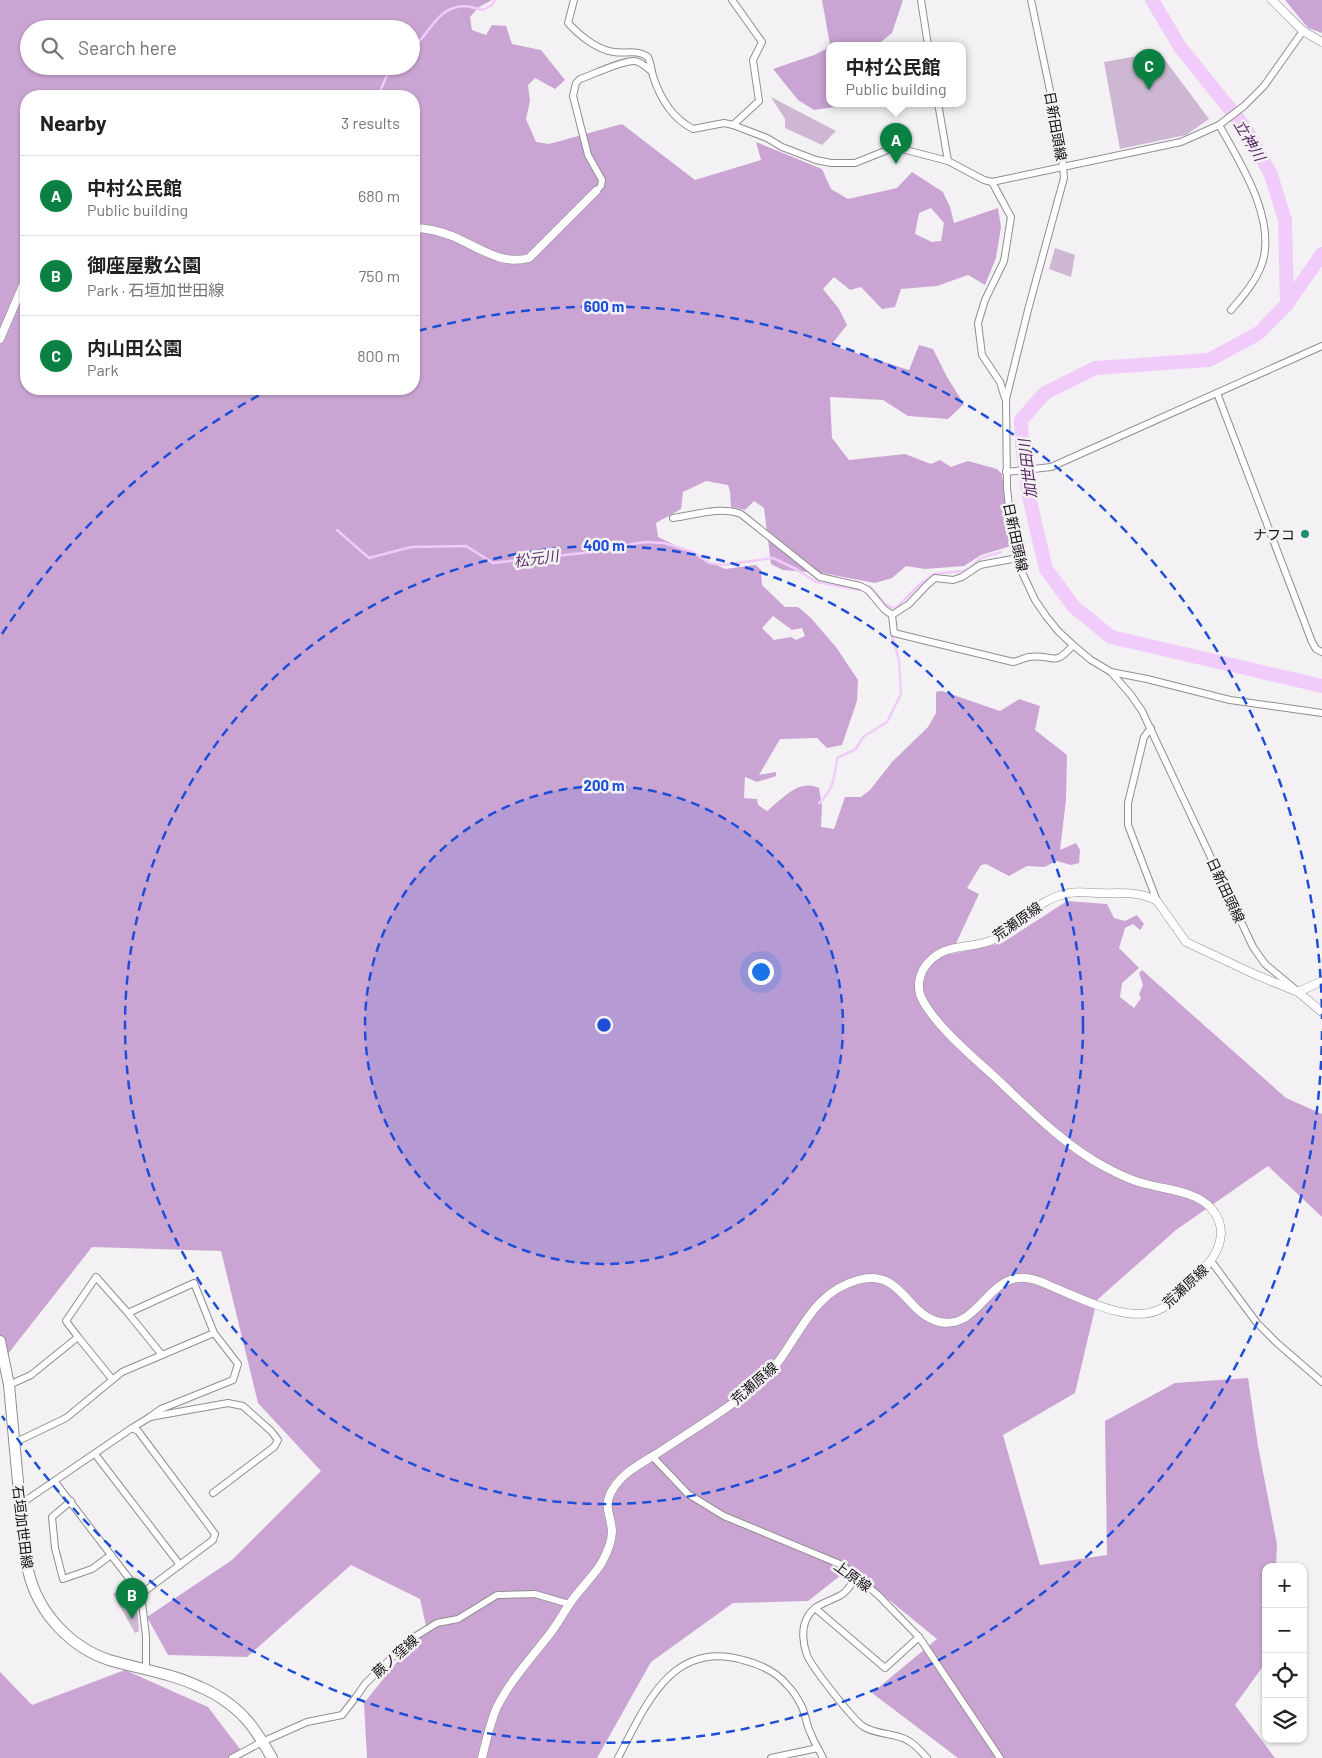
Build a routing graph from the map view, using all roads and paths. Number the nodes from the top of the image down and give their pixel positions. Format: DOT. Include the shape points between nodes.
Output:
graph roads {
  1 [pos="574,0"];
  2 [pos="732,0"];
  3 [pos="921,0"];
  4 [pos="1031,0"];
  5 [pos="1272,0"];
  6 [pos="1303,31"];
  7 [pos="928,42"];
  8 [pos="1322,42"];
  9 [pos="652,72"];
  10 [pos="939,107"];
  11 [pos="1222,122"];
  12 [pos="733,125"];
  13 [pos="948,161"];
  14 [pos="1064,168"];
  15 [pos="992,182"];
  16 [pos="596,191"];
  17 [pos="420,228"];
  18 [pos="20,292"];
  19 [pos="1231,310"];
  20 [pos="0,339"];
  21 [pos="1322,346"];
  22 [pos="1217,393"];
  23 [pos="1006,399"];
  24 [pos="1008,472"];
  25 [pos="673,518"];
  26 [pos="1018,558"];
  27 [pos="892,615"];
  28 [pos="1073,645"];
  29 [pos="1322,652"];
  30 [pos="1111,672"];
  31 [pos="1322,713"];
  32 [pos="1151,728"];
  33 [pos="1157,901"];
  34 [pos="1322,981"];
  35 [pos="1298,992"];
  36 [pos="1322,1012"];
  37 [pos="1211,1261"];
  38 [pos="128,1313"];
  39 [pos="214,1333"];
  40 [pos="78,1337"];
  41 [pos="0,1340"];
  42 [pos="162,1355"];
  43 [pos="112,1379"];
  44 [pos="1322,1382"];
  45 [pos="9,1385"];
  46 [pos="150,1417"];
  47 [pos="132,1428"];
  48 [pos="14,1443"];
  49 [pos="95,1454"];
  50 [pos="652,1456"];
  51 [pos="55,1482"];
  52 [pos="213,1493"];
  53 [pos="71,1501"];
  54 [pos="19,1506"];
  55 [pos="111,1555"];
  56 [pos="180,1565"];
  57 [pos="856,1578"];
  58 [pos="141,1594"];
  59 [pos="569,1604"];
  60 [pos="815,1608"];
  61 [pos="919,1637"];
  62 [pos="146,1668"];
  63 [pos="262,1742"];
  64 [pos="818,1748"];
  65 [pos="232,1758"];
  66 [pos="272,1758"];
  67 [pos="482,1758"];
  68 [pos="618,1758"];
  69 [pos="771,1758"];
  70 [pos="823,1758"];
  71 [pos="927,1758"];
  72 [pos="1000,1758"];
  1 -- 9 [label="street" via="568,23 573,28 598,48 616,53 643,53 648,56"];
  2 -- 12 [label="street" via="762,42 753,60 759,100"];
  3 -- 7 [label="street"];
  4 -- 14 [label="street, 日新田頭線"];
  5 -- 6 [label="street"];
  6 -- 8 [label="street"];
  6 -- 11 [label="street" via="1264,86 1246,105"];
  9 -- 12 [label="street" via="664,104 684,124 693,129 724,123"];
  9 -- 16 [label="street" via="633,61 576,83 573,96 581,130 588,155 602,180"];
  10 -- 13 [label="street"];
  11 -- 14 [label="street" via="1181,142"];
  11 -- 19 [label="street" via="1259,206 1265,246 1261,267 1252,285"];
  12 -- 13 [label="street" via="801,155 831,163 855,163 890,149"];
  13 -- 15 [label="street"];
  14 -- 15 [label="street"];
  14 -- 23 [label="street, 日新田頭線"];
  15 -- 23 [label="street" via="1011,217 1004,260 978,322 982,355 1000,382"];
  16 -- 17 [label="street" via="529,258 521,260 499,258 452,236"];
  18 -- 20 [label="street"];
  21 -- 22 [label="street"];
  22 -- 24 [label="street" via="1049,467"];
  22 -- 29 [label="street" via="1312,642"];
  23 -- 24 [label="street, 日新田頭線"];
  24 -- 26 [label="street, 日新田頭線" via="1010,515"];
  25 -- 27 [label="street" via="722,510 741,514 820,577 868,590"];
  26 -- 27 [label="street" via="980,564 954,580 936,578 909,604"];
  26 -- 28 [label="street, 日新田頭線" via="1035,600"];
  27 -- 28 [label="street" via="894,633 1013,662 1029,657 1058,659"];
  28 -- 30 [label="street, 日新田頭線"];
  30 -- 31 [label="street" via="1230,700"];
  30 -- 32 [label="street, 日新田頭線" via="1131,695"];
  32 -- 33 [label="street" via="1144,737 1128,803 1128,825"];
  32 -- 35 [label="street, 日新田頭線" via="1253,947 1264,964"];
  33 -- 35 [label="street" via="1186,942"];
  33 -- 37 [label="street, 荒瀬原線" via="1132,893 1070,893 1045,902 993,940 947,948 924,969 919,988 921,999 958,1043 1072,1146 1105,1167 1140,1183 1190,1195 1206,1203 1221,1225 1221,1240"];
  34 -- 35 [label="street"];
  35 -- 36 [label="street, 日新田頭線"];
  37 -- 44 [label="street" via="1257,1323"];
  37 -- 50 [label="street, 荒瀬原線" via="1161,1309 1137,1314 1108,1309 1035,1279 1018,1278 1007,1281 994,1291 972,1314 962,1320 944,1323 924,1314 884,1280 863,1279 841,1286 810,1313 775,1368 761,1381"];
  38 -- 39 [label="street" via="194,1282"];
  38 -- 40 [label="street" via="96,1277 66,1322"];
  38 -- 42 [label="street"];
  39 -- 42 [label="street"];
  39 -- 46 [label="street" via="238,1364 233,1380 161,1409"];
  40 -- 43 [label="street"];
  40 -- 45 [label="street" via="31,1375"];
  41 -- 45 [label="main road, 石垣加世田線"];
  42 -- 43 [label="street"];
  43 -- 48 [label="street" via="66,1418"];
  45 -- 48 [label="main road, 石垣加世田線"];
  46 -- 47 [label="street"];
  46 -- 52 [label="street" via="228,1403 243,1406 272,1431 278,1440 274,1447"];
  47 -- 49 [label="street"];
  47 -- 56 [label="street" via="138,1431 215,1534 213,1540"];
  48 -- 54 [label="main road, 石垣加世田線"];
  49 -- 51 [label="street"];
  49 -- 56 [label="street"];
  50 -- 57 [label="street, 上原線" via="688,1494 724,1516 842,1565"];
  50 -- 59 [label="street, 荒瀬原線" via="626,1473 610,1492 606,1510 612,1530 610,1544 602,1563"];
  51 -- 53 [label="street"];
  51 -- 54 [label="street"];
  53 -- 55 [label="street"];
  53 -- 55 [label="street" via="52,1517 63,1579 92,1569"];
  54 -- 62 [label="main road, 石垣加世田線" via="29,1574 44,1610 70,1639 86,1649 108,1660"];
  55 -- 58 [label="street"];
  56 -- 58 [label="street"];
  57 -- 60 [label="street" via="843,1595"];
  57 -- 61 [label="street, 上原線" via="878,1595"];
  58 -- 62 [label="street"];
  59 -- 63 [label="street, 蕨ノ窪線" via="535,1594 497,1595 458,1619 437,1623 411,1639 365,1684 342,1715 307,1722"];
  59 -- 67 [label="street, 荒瀬原線" via="506,1692 495,1712"];
  60 -- 61 [label="street" via="885,1668"];
  60 -- 71 [label="street" via="803,1630 808,1657 845,1708 862,1726 876,1733 906,1739"];
  61 -- 72 [label="street, 上原線"];
  62 -- 63 [label="main road, 石垣加世田線" via="202,1687 221,1699 244,1717"];
  63 -- 65 [label="street, 蕨ノ窪線"];
  63 -- 66 [label="main road, 石垣加世田線"];
  64 -- 68 [label="street" via="801,1705 788,1684 768,1669 729,1656 700,1658 681,1666 659,1686"];
  64 -- 69 [label="street"];
  64 -- 70 [label="street"];
}
